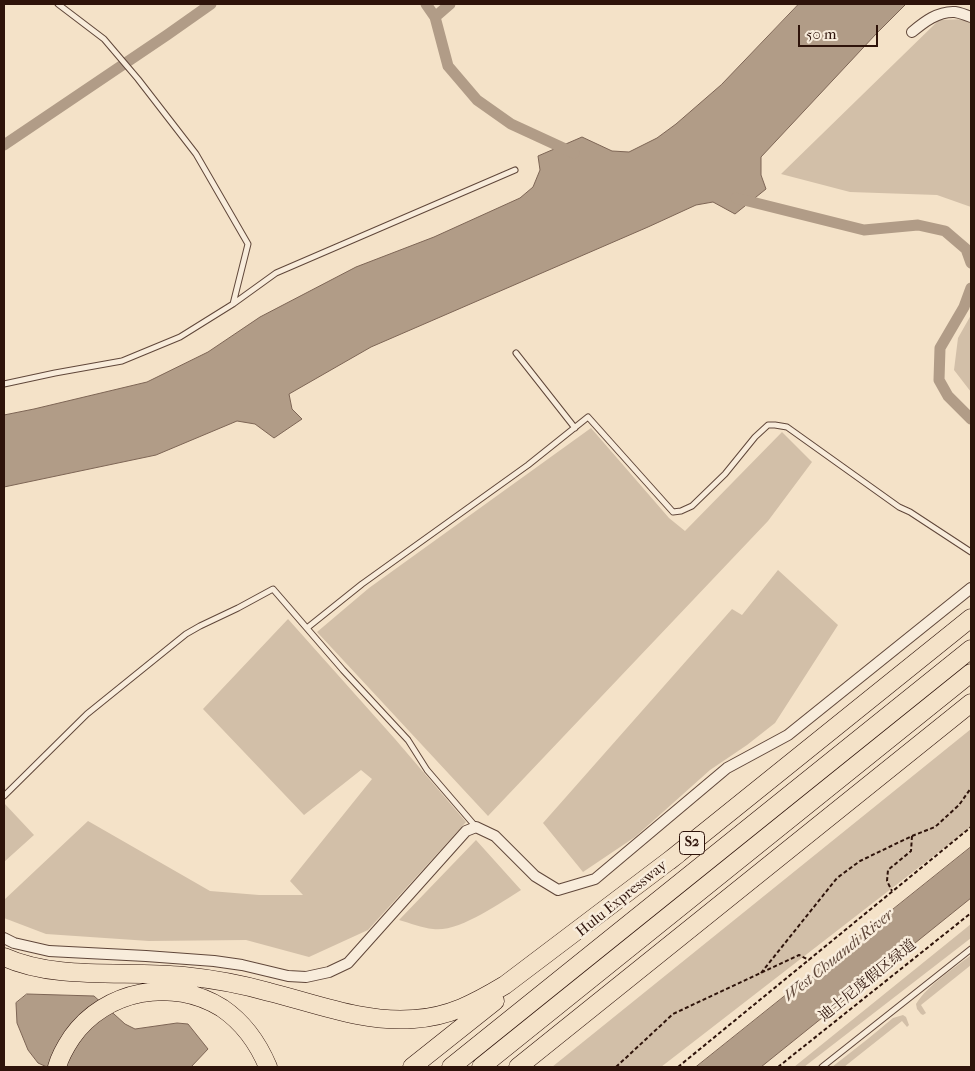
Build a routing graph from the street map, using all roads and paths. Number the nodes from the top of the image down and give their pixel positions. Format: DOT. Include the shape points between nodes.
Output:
graph roads {
  1 [pos="58,4"];
  2 [pos="971,17"];
  3 [pos="912,32"];
  4 [pos="515,170"];
  5 [pos="233,304"];
  6 [pos="516,353"];
  7 [pos="4,384"];
  8 [pos="575,428"];
  9 [pos="971,552"];
  10 [pos="971,588"];
  11 [pos="971,618"];
  12 [pos="307,628"];
  13 [pos="971,649"];
  14 [pos="971,673"];
  15 [pos="971,703"];
  16 [pos="971,788"];
  17 [pos="4,796"];
  18 [pos="476,827"];
  19 [pos="971,827"];
  20 [pos="912,836"];
  21 [pos="678,854"];
  22 [pos="892,892"];
  23 [pos="971,912"];
  24 [pos="4,938"];
  25 [pos="971,948"];
  26 [pos="4,957"];
  27 [pos="809,960"];
  28 [pos="761,973"];
  29 [pos="618,986"];
  30 [pos="57,1067"];
  31 [pos="268,1067"];
  32 [pos="412,1067"];
  33 [pos="450,1067"];
  34 [pos="481,1067"];
  35 [pos="518,1067"];
  36 [pos="525,1067"];
  37 [pos="616,1067"];
  38 [pos="678,1067"];
  39 [pos="778,1067"];
  40 [pos="822,1067"];
  1 -- 5 [label="lane" via="110,46 196,154 248,244"];
  2 -- 3 [label="street" via="956,12 942,14 927,20"];
  4 -- 5 [label="lane" via="276,273"];
  5 -- 7 [label="lane" via="180,337 122,361"];
  6 -- 8 [label="lane"];
  8 -- 9 [label="lane" via="588,417 673,512 692,506 768,425 787,427 899,508"];
  8 -- 12 [label="lane"];
  10 -- 18 [label="street" via="788,735 727,768 595,879 558,890 535,876 495,836"];
  11 -- 21 [label="highway, Hulu Expressway / S2"];
  12 -- 17 [label="lane" via="273,589 200,626 87,714"];
  12 -- 18 [label="lane" via="408,740 427,770"];
  13 -- 33 [label="highway, Hulu Expressway / S2"];
  14 -- 34 [label="highway"];
  15 -- 29 [label="highway"];
  16 -- 20 [label="path" via="959,805 935,827"];
  18 -- 24 [label="street" via="466,831 348,963 329,972 306,977 288,976 214,961 50,951"];
  19 -- 22 [label="path"];
  20 -- 22 [label="path" via="911,851 888,870 887,881"];
  20 -- 28 [label="path" via="860,861 837,878"];
  21 -- 26 [label="highway" via="505,985 457,1011 435,1017 386,1020 226,982 184,976 73,972 40,968"];
  21 -- 32 [label="highway, Hulu Expressway / S2"];
  22 -- 27 [label="path"];
  23 -- 39 [label="path, 迪士尼度假区绿道"];
  25 -- 40 [label="lane"];
  27 -- 28 [label="path" via="799,955"];
  27 -- 38 [label="path"];
  28 -- 37 [label="path" via="673,1014"];
  29 -- 35 [label="highway"];
  29 -- 36 [label="highway"];
  30 -- 31 [label="highway" via="65,1046 89,1017 118,999 154,991 190,994 222,1008 252,1036"];
}
